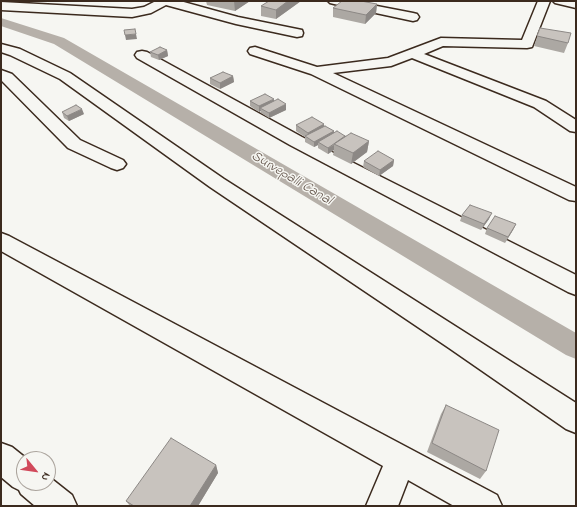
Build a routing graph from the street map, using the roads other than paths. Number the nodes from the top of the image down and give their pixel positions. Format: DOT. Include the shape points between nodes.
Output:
graph roads {
  1 [pos="160,1"];
  2 [pos="165,1"];
  3 [pos="334,1"];
  4 [pos="544,1"];
  5 [pos="559,1"];
  6 [pos="576,4"];
  7 [pos="1,6"];
  8 [pos="413,17"];
  9 [pos="297,34"];
  10 [pos="1,48"];
  11 [pos="255,51"];
  12 [pos="413,54"];
  13 [pos="142,55"];
  14 [pos="316,72"];
  15 [pos="1,74"];
  16 [pos="576,126"];
  17 [pos="117,164"];
  18 [pos="576,195"];
  19 [pos="1,241"];
  20 [pos="576,286"];
  21 [pos="576,419"];
  22 [pos="1,458"];
  23 [pos="401,460"];
  24 [pos="16,470"];
  25 [pos="42,491"];
  26 [pos="62,506"];
  27 [pos="382,506"];
  28 [pos="486,506"];
  1 -- 2 [label="street"];
  2 -- 7 [label="street" via="147,10 132,13"];
  2 -- 9 [label="street"];
  3 -- 8 [label="street"];
  4 -- 12 [label="street" via="527,44 442,42"];
  5 -- 6 [label="street"];
  10 -- 21 [label="street" via="65,76 217,183"];
  11 -- 14 [label="street"];
  12 -- 14 [label="street" via="391,62"];
  12 -- 16 [label="street" via="540,104"];
  13 -- 20 [label="street" via="296,141"];
  14 -- 18 [label="street"];
  15 -- 17 [label="street" via="74,144"];
  19 -- 23 [label="street"];
  22 -- 24 [label="street"];
  23 -- 27 [label="street"];
  23 -- 28 [label="street"];
  25 -- 26 [label="street"];
}
